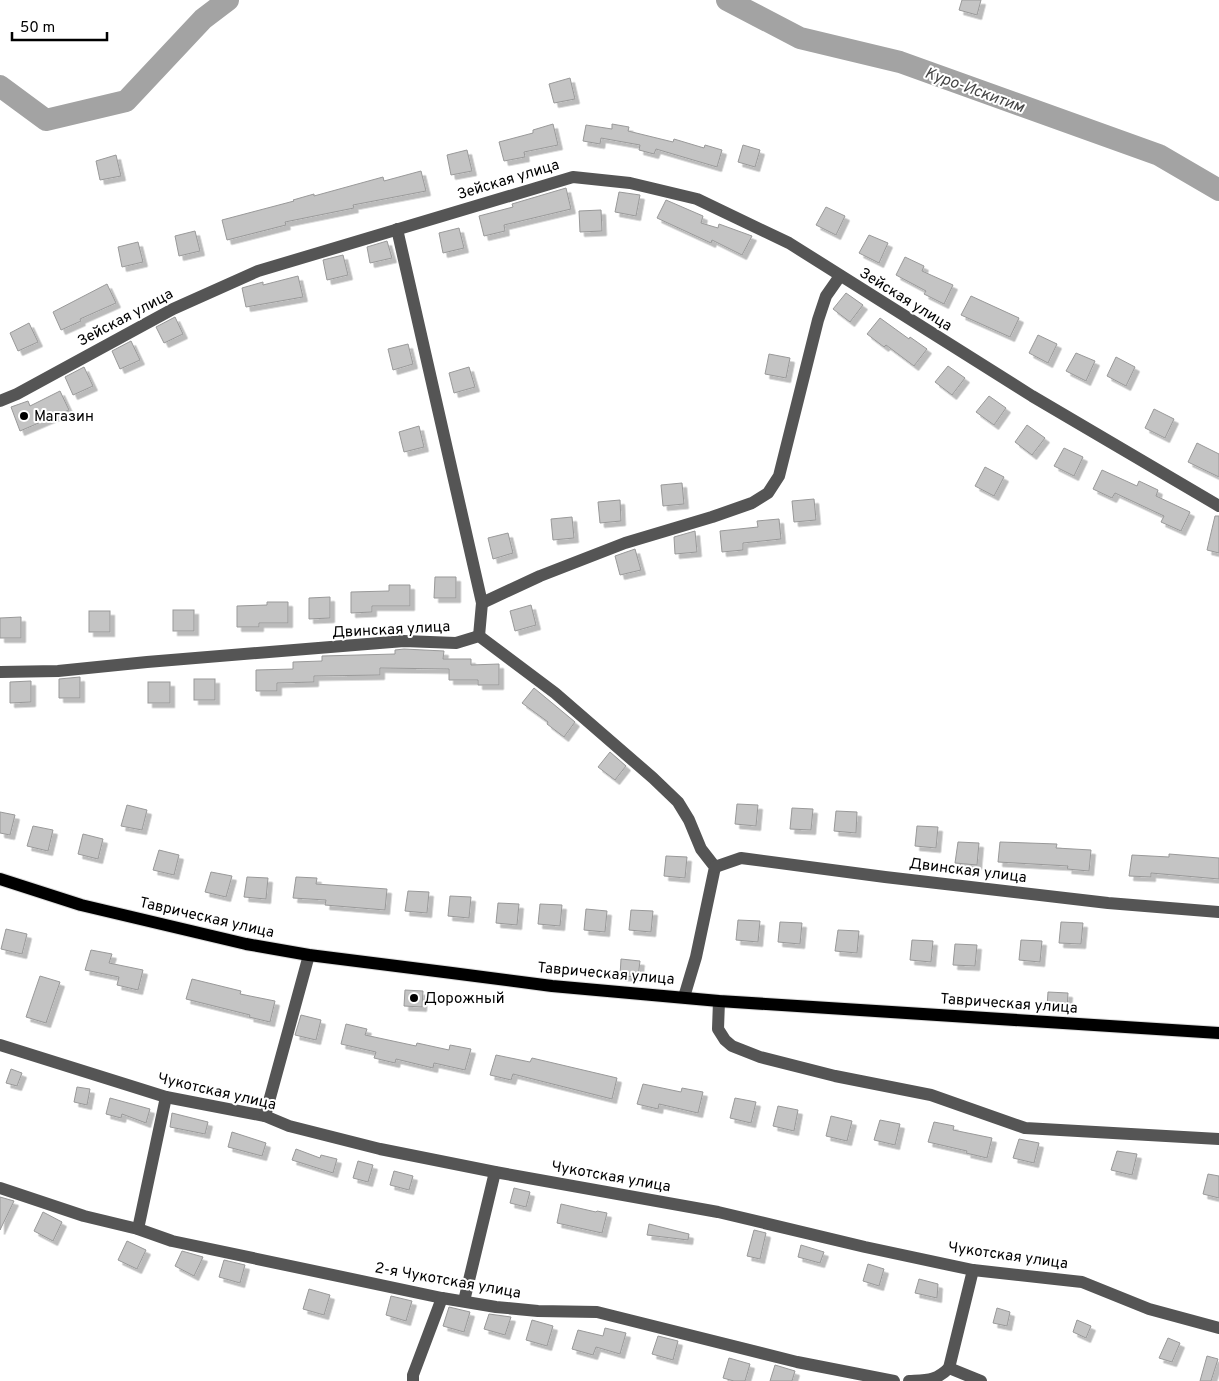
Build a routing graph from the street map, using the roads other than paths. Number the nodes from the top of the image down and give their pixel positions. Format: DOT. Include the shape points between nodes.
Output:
graph roads {
  1 [pos="397,229"];
  2 [pos="840,276"];
  3 [pos="0,401"];
  4 [pos="1219,506"];
  5 [pos="482,603"];
  6 [pos="478,636"];
  7 [pos="0,672"];
  8 [pos="715,867"];
  9 [pos="0,879"];
  10 [pos="1219,912"];
  11 [pos="309,955"];
  12 [pos="684,996"];
  13 [pos="719,1000"];
  14 [pos="1219,1033"];
  15 [pos="0,1045"];
  16 [pos="166,1097"];
  17 [pos="265,1116"];
  18 [pos="1219,1139"];
  19 [pos="495,1172"];
  20 [pos="0,1188"];
  21 [pos="138,1229"];
  22 [pos="973,1270"];
  23 [pos="442,1298"];
  24 [pos="464,1301"];
  25 [pos="1219,1328"];
  26 [pos="949,1368"];
  27 [pos="413,1381"];
  28 [pos="894,1381"];
  29 [pos="909,1381"];
  30 [pos="981,1381"];
  1 -- 2 [label="street, Зейская улица" via="572,177 630,183 697,200 789,243"];
  1 -- 3 [label="street, Зейская улица" via="258,271 173,309"];
  1 -- 5 [label="street"];
  2 -- 4 [label="street, Зейская улица" via="1032,396"];
  2 -- 5 [label="street" via="826,296 818,320 779,476 768,493 752,503 626,543 540,576"];
  5 -- 6 [label="street"];
  6 -- 7 [label="street, Двинская улица" via="456,642 404,641 58,671"];
  6 -- 8 [label="street" via="555,693 678,802 701,849"];
  8 -- 10 [label="street, Двинская улица" via="741,858 1108,903"];
  8 -- 12 [label="street" via="696,957"];
  9 -- 11 [label="main road, Таврическая улица" via="81,905 246,944"];
  11 -- 12 [label="main road, Таврическая улица" via="552,986"];
  11 -- 17 [label="street"];
  12 -- 13 [label="main road, Таврическая улица"];
  13 -- 14 [label="main road, Таврическая улица"];
  13 -- 18 [label="street" via="718,1029 725,1040 760,1057 930,1095 1025,1128"];
  15 -- 16 [label="street, Чукотская улица"];
  16 -- 17 [label="street, Чукотская улица"];
  16 -- 21 [label="street"];
  17 -- 19 [label="street, Чукотская улица" via="289,1126 380,1149"];
  19 -- 22 [label="street, Чукотская улица" via="718,1212"];
  19 -- 24 [label="street"];
  20 -- 21 [label="street, 2-я Чукотская улица" via="84,1216"];
  21 -- 23 [label="street, 2-я Чукотская улица" via="172,1241"];
  22 -- 25 [label="street, Чукотская улица" via="1082,1282 1149,1308"];
  22 -- 26 [label="street"];
  23 -- 24 [label="street, 2-я Чукотская улица"];
  23 -- 27 [label="street"];
  24 -- 28 [label="street, 2-я Чукотская улица" via="538,1312 597,1312 797,1362"];
  26 -- 29 [label="street" via="930,1380"];
  26 -- 30 [label="street"];
}
